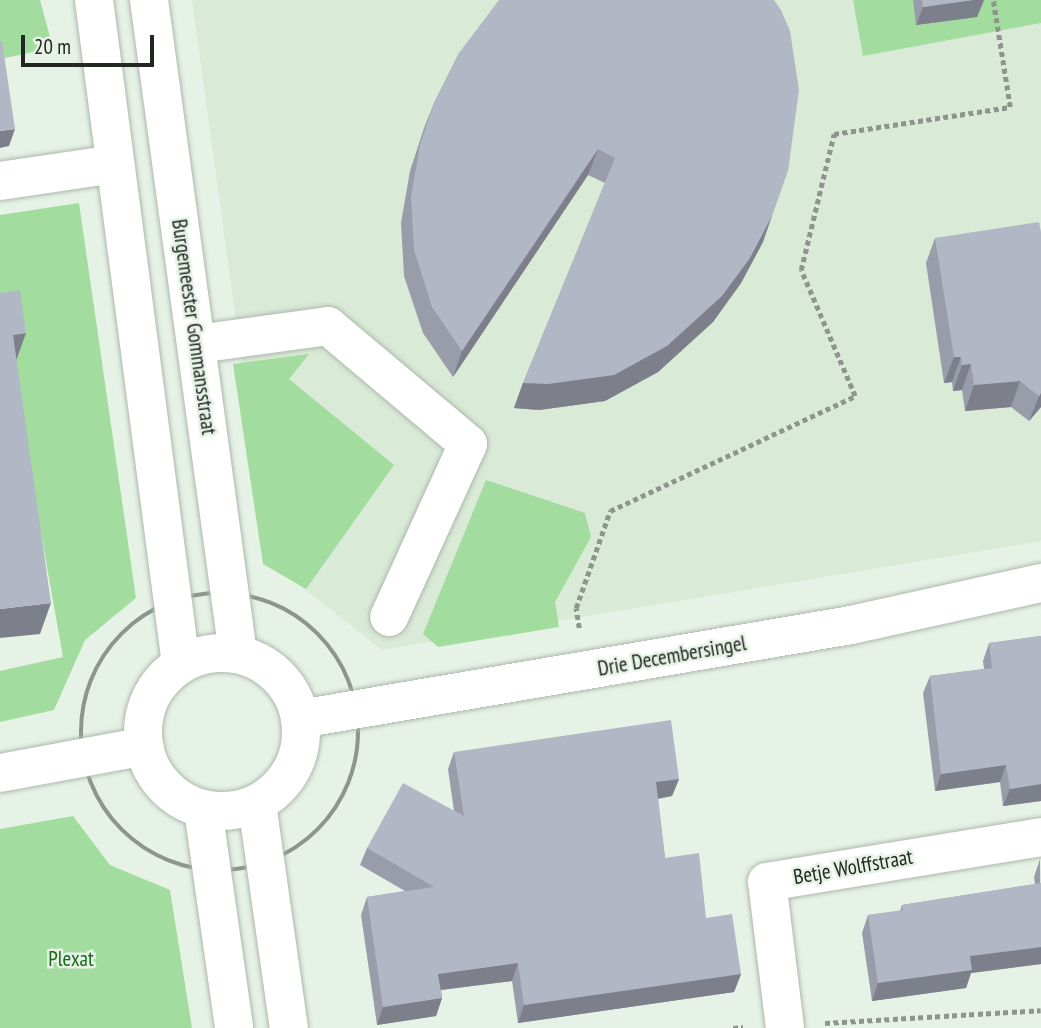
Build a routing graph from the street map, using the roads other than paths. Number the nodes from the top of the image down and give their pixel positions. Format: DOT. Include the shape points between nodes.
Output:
graph roads {
  1 [pos="93,0"];
  2 [pos="149,0"];
  3 [pos="115,164"];
  4 [pos="0,181"];
  5 [pos="197,344"];
  6 [pos="1041,583"];
  7 [pos="389,617"];
  8 [pos="238,654"];
  9 [pos="181,664"];
  10 [pos="300,719"];
  11 [pos="145,746"];
  12 [pos="0,773"];
  13 [pos="257,804"];
  14 [pos="203,809"];
  15 [pos="1041,837"];
  16 [pos="786,1027"];
  17 [pos="234,1028"];
  18 [pos="289,1028"];
  1 -- 3 [label="street"];
  2 -- 5 [label="street, Burgemeester Gommansstraat"];
  3 -- 4 [label="street"];
  3 -- 9 [label="street"];
  5 -- 7 [label="street" via="328,326 468,444"];
  5 -- 8 [label="street, Burgemeester Gommansstraat"];
  6 -- 10 [label="street, Drie Decembersingel" via="851,625"];
  8 -- 9 [label="street" via="211,654"];
  8 -- 10 [label="street" via="277,675 292,695"];
  9 -- 11 [label="street" via="151,699 144,722"];
  10 -- 13 [label="street" via="298,757 290,774"];
  11 -- 12 [label="street"];
  11 -- 14 [label="street" via="151,768 165,786"];
  13 -- 14 [label="street" via="230,811"];
  13 -- 18 [label="street"];
  14 -- 17 [label="street"];
  15 -- 16 [label="street, Betje Wolffstraat" via="767,882"];
}
